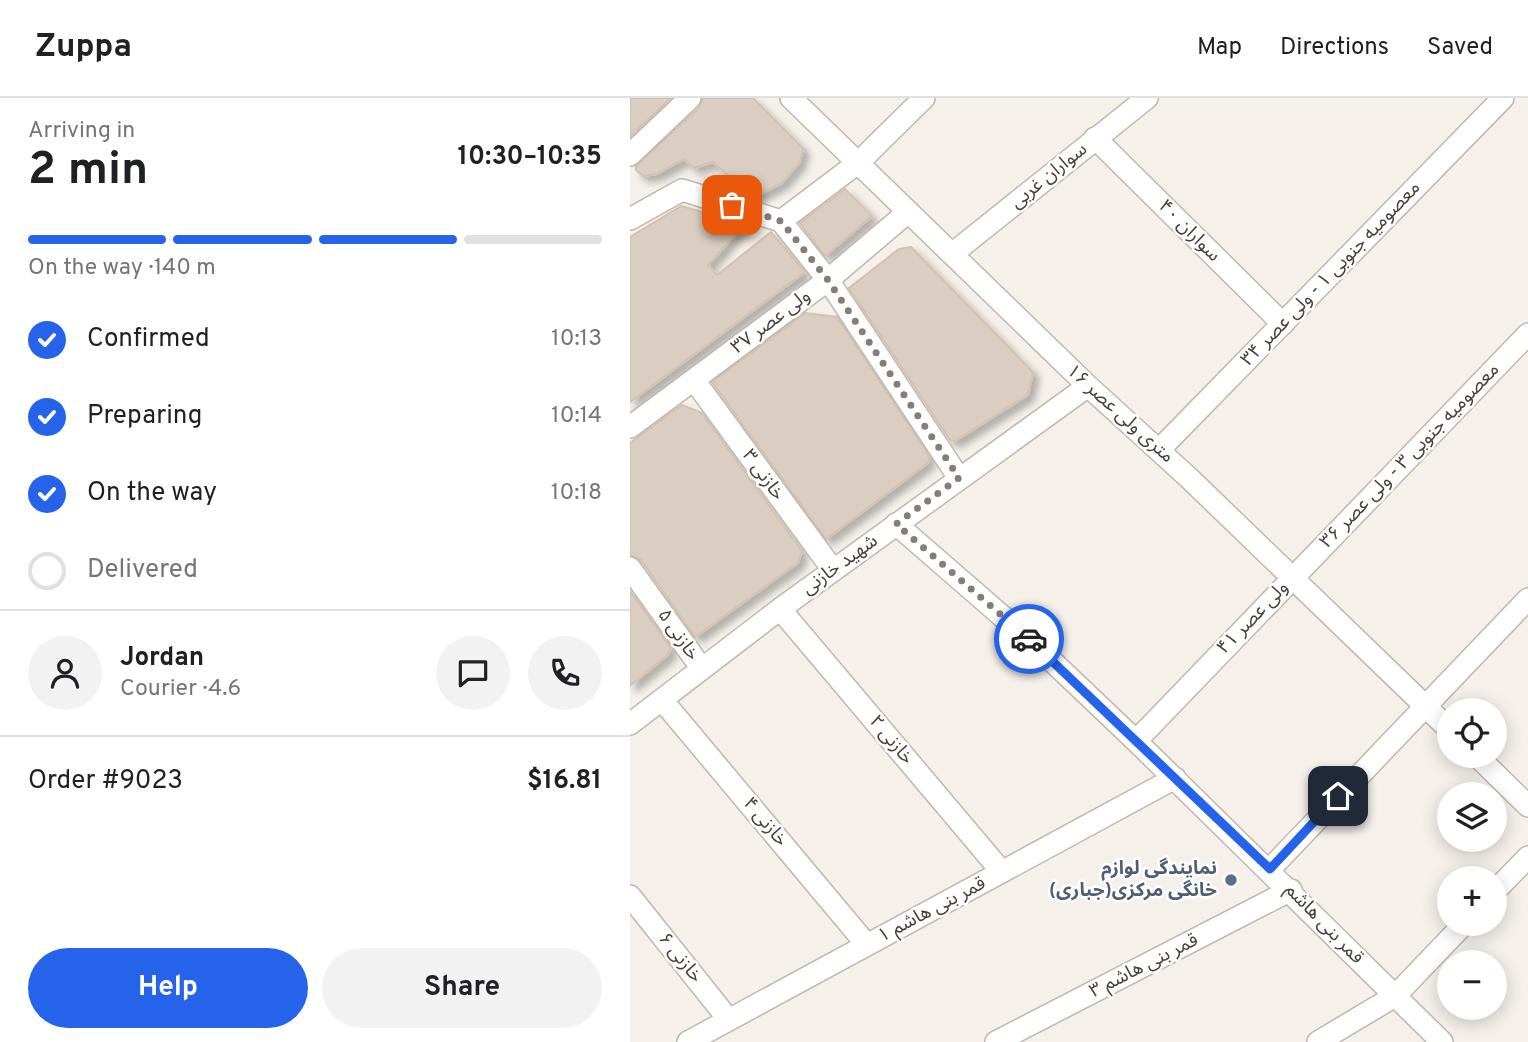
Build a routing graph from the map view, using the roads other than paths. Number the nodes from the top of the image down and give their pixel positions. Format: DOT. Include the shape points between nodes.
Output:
graph roads {
  1 [pos="690,98"];
  2 [pos="791,98"];
  3 [pos="924,98"];
  4 [pos="1147,98"];
  5 [pos="1503,98"];
  6 [pos="1095,138"];
  7 [pos="630,155"];
  8 [pos="859,162"];
  9 [pos="908,212"];
  10 [pos="630,219"];
  11 [pos="781,221"];
  12 [pos="952,254"];
  13 [pos="828,280"];
  14 [pos="1283,324"];
  15 [pos="1528,334"];
  16 [pos="694,380"];
  17 [pos="1088,386"];
  18 [pos="630,428"];
  19 [pos="1159,450"];
  20 [pos="959,478"];
  21 [pos="896,524"];
  22 [pos="630,568"];
  23 [pos="833,570"];
  24 [pos="1293,578"];
  25 [pos="1528,598"];
  26 [pos="780,609"];
  27 [pos="702,669"];
  28 [pos="662,699"];
  29 [pos="1424,705"];
  30 [pos="1437,717"];
  31 [pos="631,722"];
  32 [pos="1136,741"];
  33 [pos="1489,768"];
  34 [pos="1175,778"];
  35 [pos="1528,806"];
  36 [pos="1528,857"];
  37 [pos="1270,869"];
  38 [pos="1002,872"];
  39 [pos="1507,879"];
  40 [pos="1291,890"];
  41 [pos="630,896"];
  42 [pos="1452,936"];
  43 [pos="867,945"];
  44 [pos="1395,996"];
  45 [pos="729,1020"];
  46 [pos="688,1042"];
  47 [pos="996,1042"];
  48 [pos="1318,1042"];
  49 [pos="1441,1042"];
  1 -- 7 [label="street"];
  2 -- 8 [label="street, ۱۶ متری ولی عصر"];
  3 -- 8 [label="street"];
  4 -- 6 [label="street, سواران غربی"];
  5 -- 14 [label="street, معصومیه جنوبی ۱ - ولی عصر ۳۴"];
  6 -- 12 [label="street, سواران غربی"];
  6 -- 14 [label="street, سواران ۴۰"];
  8 -- 9 [label="street, ۱۶ متری ولی عصر"];
  8 -- 11 [label="street"];
  9 -- 12 [label="street, ۱۶ متری ولی عصر"];
  9 -- 13 [label="street, ولی عصر ۳۷"];
  10 -- 11 [label="street" via="682,190"];
  11 -- 13 [label="street"];
  12 -- 17 [label="street, ۱۶ متری ولی عصر"];
  13 -- 16 [label="street, ولی عصر ۳۷"];
  13 -- 20 [label="street"];
  14 -- 19 [label="street, معصومیه جنوبی ۱ - ولی عصر ۳۴"];
  15 -- 24 [label="street, معصومیه جنوبی ۳ - ولی عصر ۳۶"];
  16 -- 18 [label="street, ولی عصر ۳۷"];
  16 -- 23 [label="street, خازنی ۳"];
  17 -- 19 [label="street, ۱۶ متری ولی عصر"];
  17 -- 20 [label="street, شهید خازنی"];
  19 -- 24 [label="street, ۱۶ متری ولی عصر"];
  20 -- 21 [label="street, شهید خازنی"];
  21 -- 23 [label="street, شهید خازنی"];
  21 -- 32 [label="street, قمر بنی هاشم" via="1033,643"];
  22 -- 27 [label="street, خازنی ۵"];
  23 -- 26 [label="street, شهید خازنی"];
  24 -- 29 [label="street, ۱۶ متری ولی عصر"];
  24 -- 32 [label="street, ولی عصر ۴۱"];
  25 -- 29 [label="street"];
  26 -- 27 [label="street, شهید خازنی"];
  26 -- 38 [label="street, خازنی ۲"];
  27 -- 28 [label="street, شهید خازنی"];
  28 -- 31 [label="street, شهید خازنی"];
  28 -- 43 [label="street, خازنی ۴"];
  29 -- 30 [label="street, ۱۶ متری ولی عصر"];
  29 -- 37 [label="street"];
  32 -- 34 [label="street, قمر بنی هاشم"];
  33 -- 35 [label="street"];
  34 -- 37 [label="street, قمر بنی هاشم"];
  34 -- 38 [label="street, قمر بنی هاشم ۱"];
  36 -- 39 [label="street"];
  37 -- 40 [label="street, قمر بنی هاشم"];
  38 -- 43 [label="street, قمر بنی هاشم ۱"];
  40 -- 44 [label="street, قمر بنی هاشم"];
  40 -- 47 [label="street, قمر بنی هاشم ۳"];
  41 -- 45 [label="street, خازنی ۶"];
  42 -- 44 [label="street"];
  43 -- 45 [label="street, قمر بنی هاشم ۱"];
  44 -- 48 [label="street"];
  44 -- 49 [label="street, قمر بنی هاشم"];
  45 -- 46 [label="street, قمر بنی هاشم ۱"];
}
